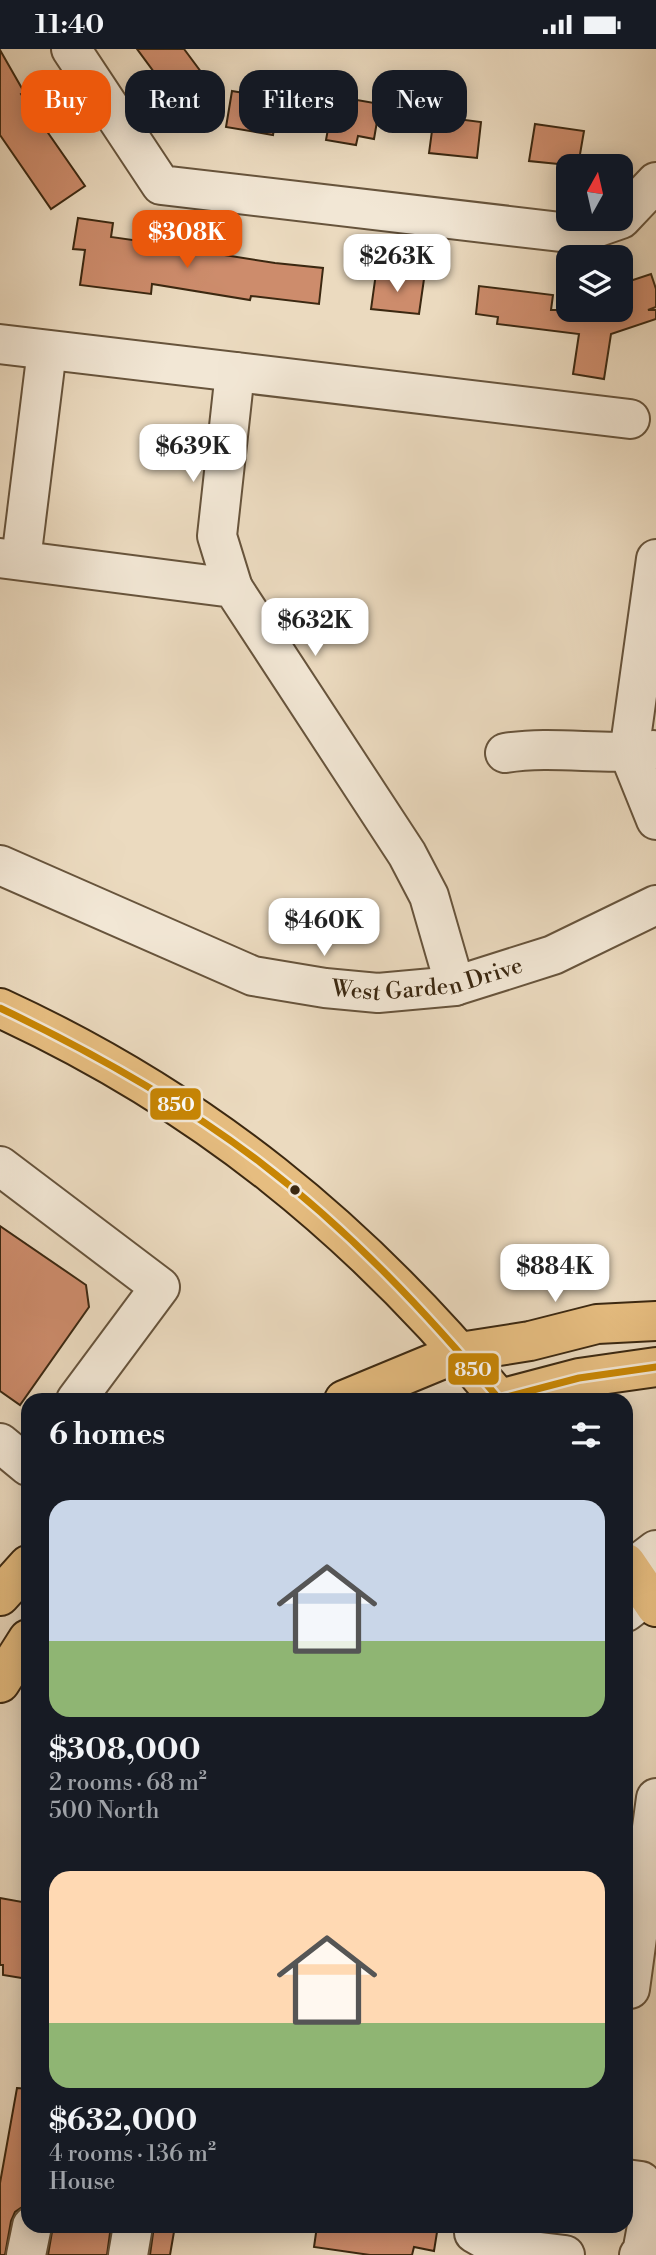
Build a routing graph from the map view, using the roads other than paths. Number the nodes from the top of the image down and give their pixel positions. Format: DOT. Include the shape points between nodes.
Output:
graph roads {
  1 [pos="71,49"];
  2 [pos="656,182"];
  3 [pos="634,205"];
  4 [pos="587,231"];
  5 [pos="0,344"];
  6 [pos="47,350"];
  7 [pos="235,372"];
  8 [pos="630,419"];
  9 [pos="10,559"];
  10 [pos="656,559"];
  11 [pos="233,588"];
  12 [pos="642,751"];
  13 [pos="505,753"];
  14 [pos="656,820"];
  15 [pos="0,865"];
  16 [pos="656,905"];
  17 [pos="455,986"];
  18 [pos="0,1008"];
  19 [pos="0,1166"];
  20 [pos="656,1321"];
  21 [pos="460,1352"];
  22 [pos="656,1367"];
  23 [pos="81,1393"];
  24 [pos="361,1393"];
  25 [pos="492,1393"];
  26 [pos="524,1393"];
  27 [pos="0,1443"];
  28 [pos="21,1460"];
  29 [pos="21,1470"];
  30 [pos="0,1485"];
  31 [pos="21,1573"];
  32 [pos="0,1596"];
  33 [pos="21,1650"];
  34 [pos="0,1683"];
  35 [pos="656,1798"];
  36 [pos="633,1967"];
  37 [pos="633,2180"];
  38 [pos="653,2210"];
  39 [pos="31,2233"];
  40 [pos="132,2233"];
  41 [pos="474,2233"];
  42 [pos="26,2255"];
  43 [pos="128,2255"];
  44 [pos="565,2255"];
  45 [pos="639,2255"];
  1 -- 4 [label="street" via="161,185 579,234"];
  2 -- 3 [label="street"];
  5 -- 6 [label="street"];
  6 -- 7 [label="street"];
  6 -- 9 [label="street"];
  7 -- 8 [label="street"];
  7 -- 11 [label="street" via="216,536"];
  9 -- 11 [label="street"];
  10 -- 12 [label="street"];
  11 -- 17 [label="street" via="407,854 429,896"];
  12 -- 13 [label="street" via="525,749"];
  12 -- 14 [label="street"];
  15 -- 17 [label="street, West Garden Drive" via="253,976 377,993"];
  16 -- 17 [label="street, West Garden Drive" via="553,955"];
  18 -- 21 [label="main road" via="120,1069 255,1160 338,1227"];
  19 -- 23 [label="street" via="160,1287"];
  20 -- 21 [label="main road" via="597,1324"];
  21 -- 24 [label="main road"];
  21 -- 25 [label="main road"];
  22 -- 26 [label="main road" via="579,1378"];
  27 -- 28 [label="street"];
  29 -- 30 [label="street"];
  31 -- 32 [label="main road"];
  33 -- 34 [label="main road"];
  35 -- 36 [label="street"];
  37 -- 38 [label="street" via="640,2181"];
  38 -- 45 [label="street"];
  39 -- 42 [label="street"];
  40 -- 43 [label="street"];
  41 -- 44 [label="street" via="498,2247"];
}
